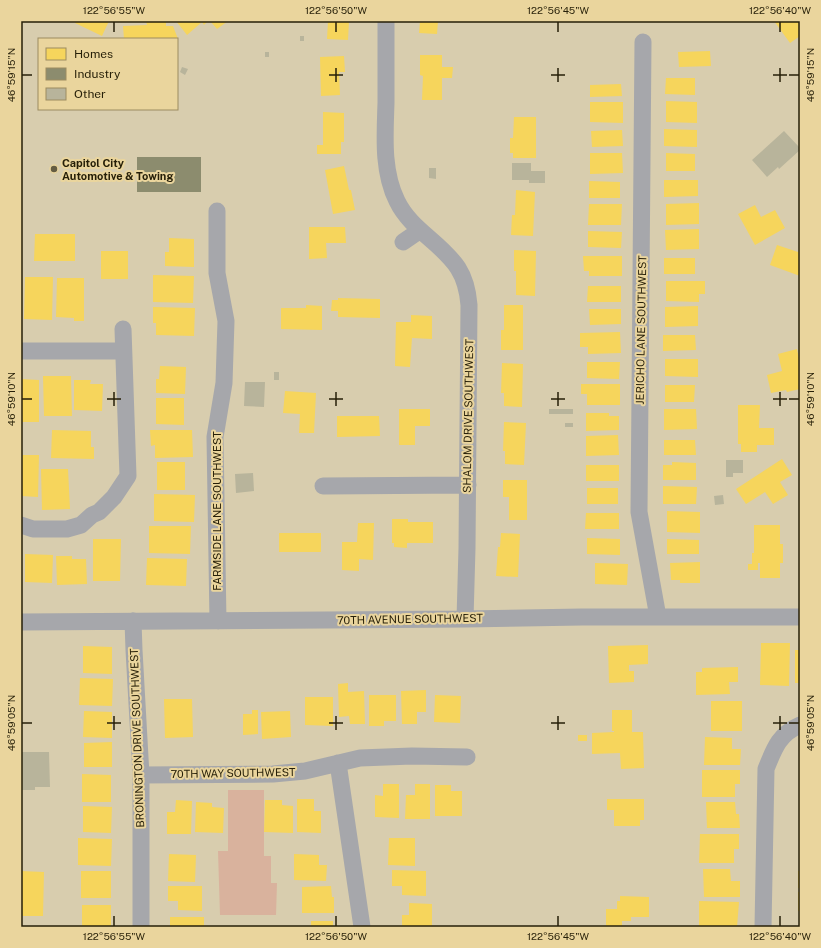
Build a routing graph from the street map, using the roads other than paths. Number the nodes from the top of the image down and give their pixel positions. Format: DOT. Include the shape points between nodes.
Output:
graph roads {
  1 [pos="386,21"];
  2 [pos="643,42"];
  3 [pos="217,211"];
  4 [pos="419,231"];
  5 [pos="404,242"];
  6 [pos="122,329"];
  7 [pos="21,351"];
  8 [pos="124,351"];
  9 [pos="468,485"];
  10 [pos="323,486"];
  11 [pos="21,525"];
  12 [pos="658,617"];
  13 [pos="800,617"];
  14 [pos="466,619"];
  15 [pos="133,621"];
  16 [pos="218,621"];
  17 [pos="21,622"];
  18 [pos="800,725"];
  19 [pos="467,757"];
  20 [pos="338,763"];
  21 [pos="141,775"];
  22 [pos="141,927"];
  23 [pos="362,927"];
  24 [pos="763,927"];
  1 -- 4 [label="street, SHALOM DRIVE SOUTHWEST" via="386,164 392,191 404,214"];
  2 -- 12 [label="street, JERICHO LANE SOUTHWEST" via="639,512"];
  3 -- 16 [label="street, FARMSIDE LANE SOUTHWEST" via="217,273 226,321 224,383 215,437"];
  4 -- 5 [label="street"];
  4 -- 9 [label="street, SHALOM DRIVE SOUTHWEST" via="458,268 468,292"];
  6 -- 8 [label="street"];
  7 -- 8 [label="street"];
  8 -- 11 [label="street" via="128,476 114,497 81,525 52,530"];
  9 -- 10 [label="street"];
  9 -- 14 [label="street, SHALOM DRIVE SOUTHWEST"];
  12 -- 13 [label="street, 70TH AVENUE SOUTHWEST"];
  12 -- 14 [label="street, 70TH AVENUE SOUTHWEST"];
  14 -- 16 [label="street, 70TH AVENUE SOUTHWEST"];
  15 -- 16 [label="street, 70TH AVENUE SOUTHWEST"];
  15 -- 17 [label="street, 70TH AVENUE SOUTHWEST"];
  15 -- 21 [label="street, BRONINGTON DRIVE SOUTHWEST"];
  18 -- 24 [label="street" via="792,729 776,745 766,769"];
  19 -- 20 [label="street, 70TH WAY SOUTHWEST" via="360,758"];
  20 -- 21 [label="street, 70TH WAY SOUTHWEST" via="305,771 273,774"];
  20 -- 23 [label="street"];
  21 -- 22 [label="street, BRONINGTON DRIVE SOUTHWEST"];
}
